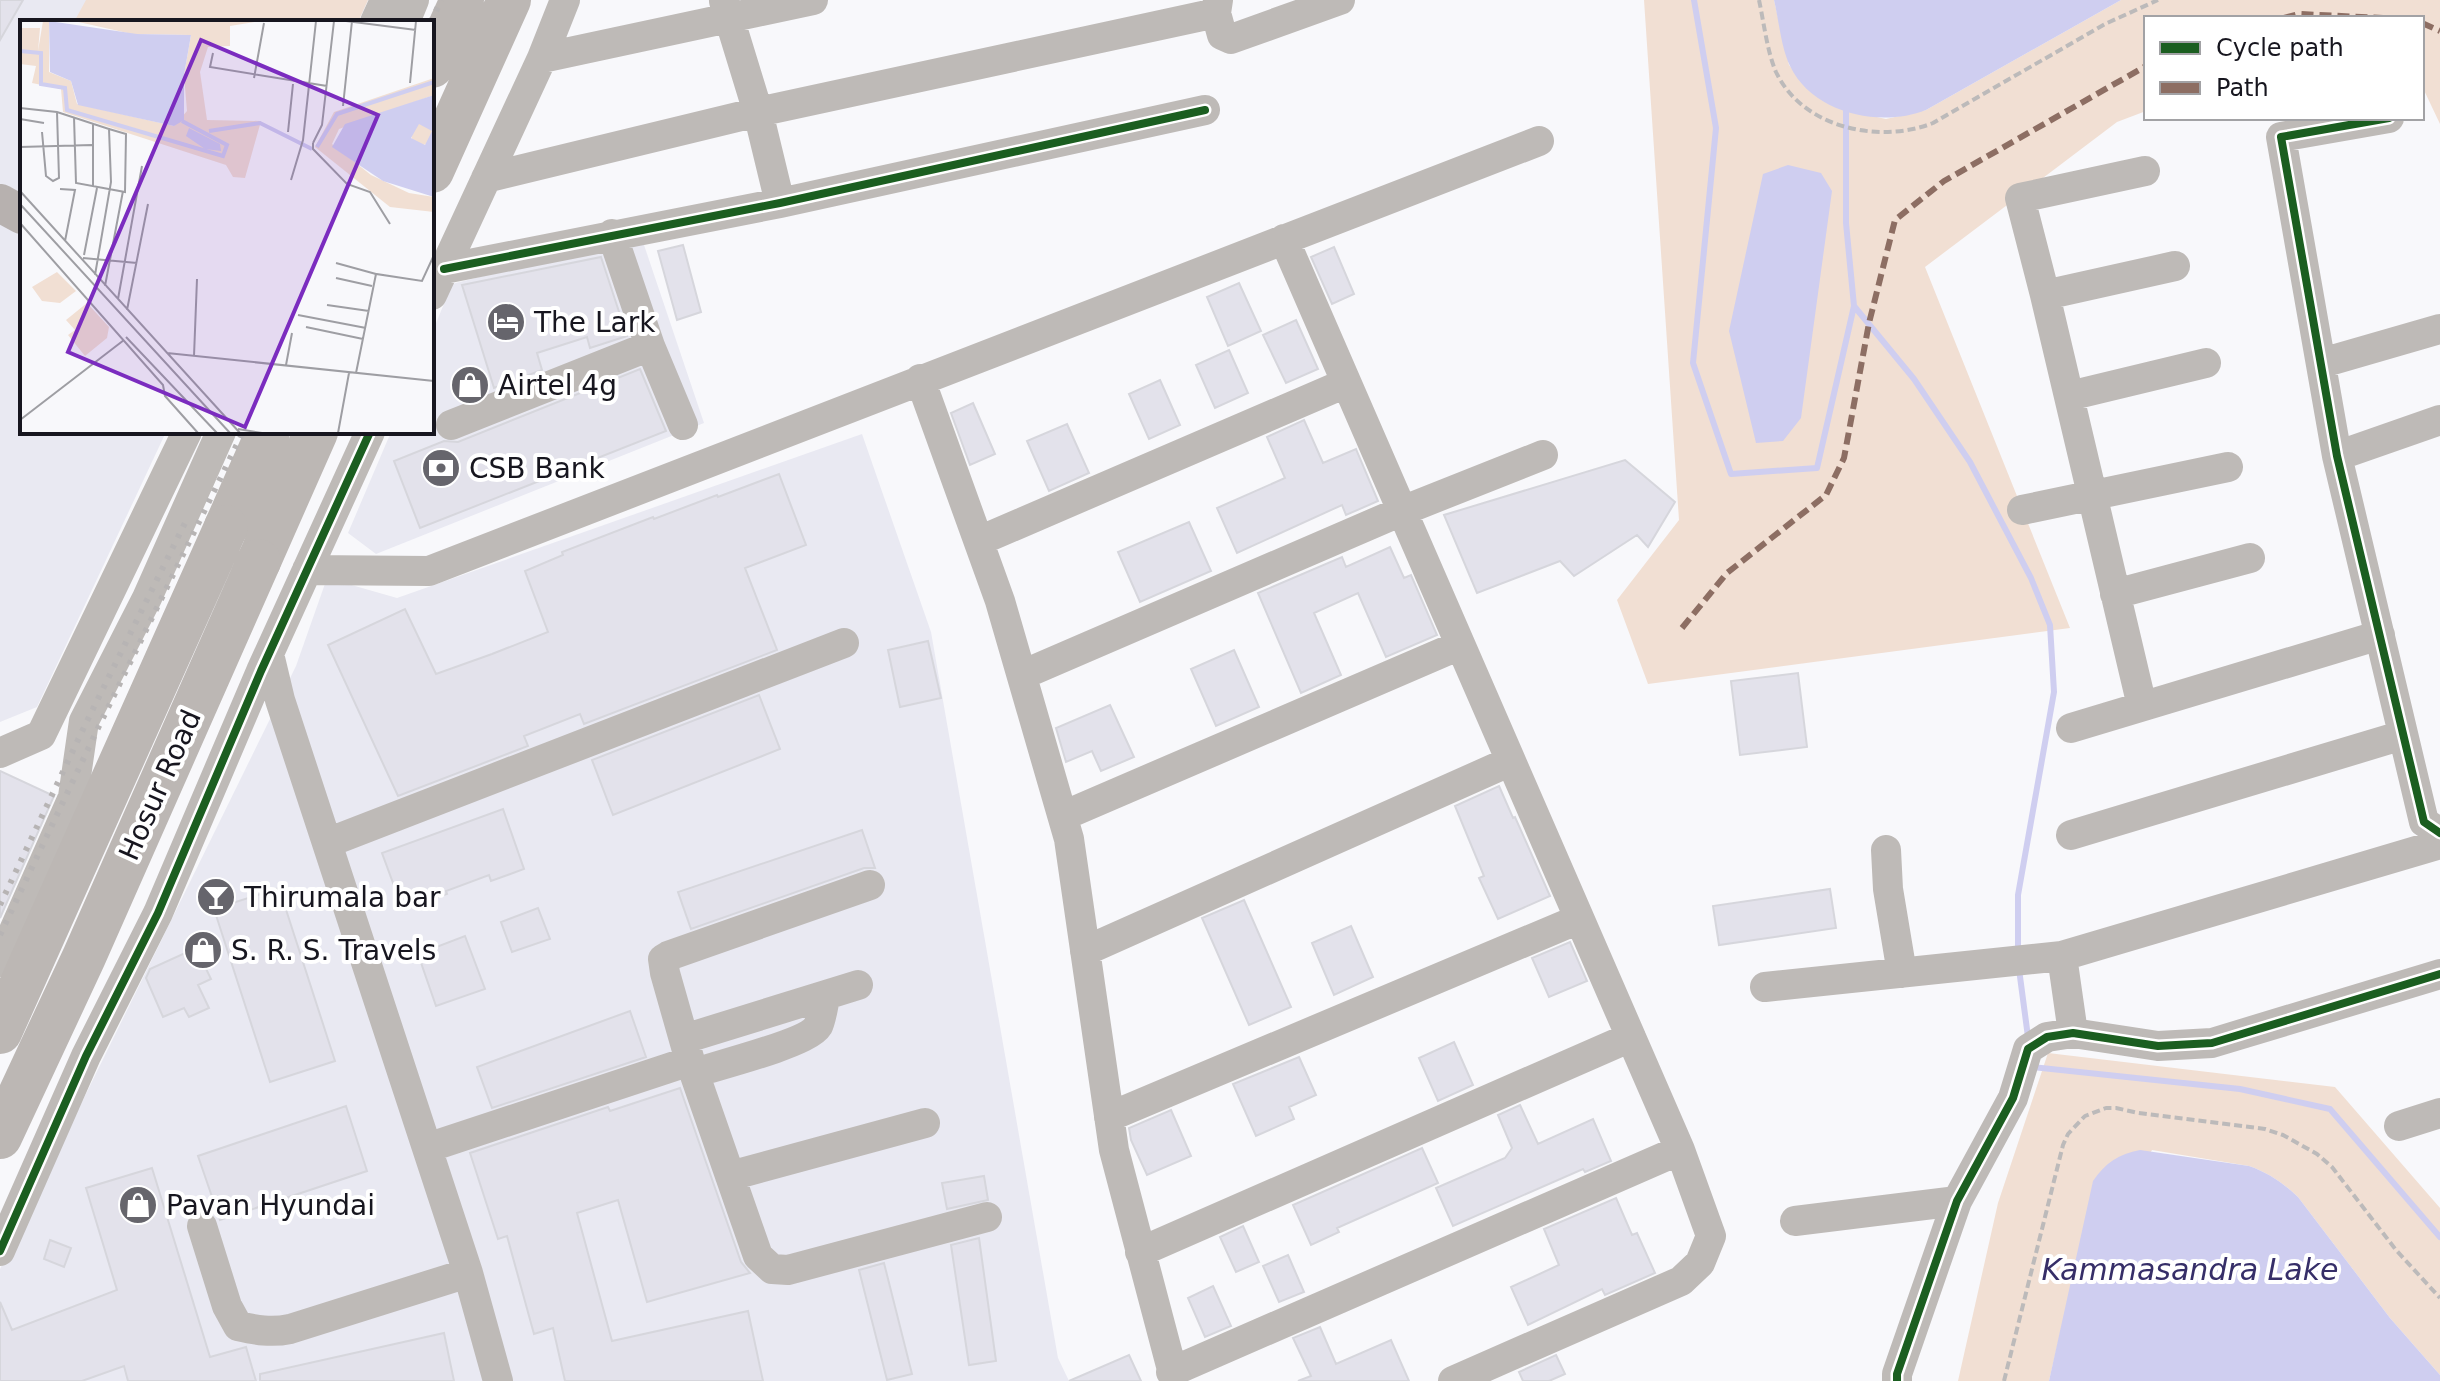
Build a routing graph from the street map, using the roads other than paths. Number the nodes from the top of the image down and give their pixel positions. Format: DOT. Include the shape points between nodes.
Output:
graph roads {
  1 [pos="385,0"];
  2 [pos="414,0"];
  3 [pos="462,0"];
  4 [pos="509,0"];
  5 [pos="565,0"];
  6 [pos="813,0"];
  7 [pos="1340,0"];
  8 [pos="1217,6"];
  9 [pos="726,9"];
  10 [pos="376,20"];
  11 [pos="406,20"];
  12 [pos="542,58"];
  13 [pos="434,62"];
  14 [pos="1205,110"];
  15 [pos="758,112"];
  16 [pos="2378,120"];
  17 [pos="1539,141"];
  18 [pos="434,167"];
  19 [pos="2145,171"];
  20 [pos="486,178"];
  21 [pos="0,203"];
  22 [pos="780,203"];
  23 [pos="20,214"];
  24 [pos="612,234"];
  25 [pos="1284,239"];
  26 [pos="2175,266"];
  27 [pos="438,282"];
  28 [pos="2045,295"];
  29 [pos="2440,329"];
  30 [pos="650,346"];
  31 [pos="2206,363"];
  32 [pos="2322,363"];
  33 [pos="920,379"];
  34 [pos="1346,383"];
  35 [pos="2069,396"];
  36 [pos="2440,420"];
  37 [pos="451,425"];
  38 [pos="683,425"];
  39 [pos="186,434"];
  40 [pos="220,434"];
  41 [pos="267,434"];
  42 [pos="315,434"];
  43 [pos="369,434"];
  44 [pos="1543,455"];
  45 [pos="2337,456"];
  46 [pos="2228,467"];
  47 [pos="2092,495"];
  48 [pos="2022,510"];
  49 [pos="1402,511"];
  50 [pos="979,541"];
  51 [pos="2250,558"];
  52 [pos="307,570"];
  53 [pos="2115,594"];
  54 [pos="2380,635"];
  55 [pos="844,643"];
  56 [pos="1460,645"];
  57 [pos="269,654"];
  58 [pos="1022,675"];
  59 [pos="2142,706"];
  60 [pos="2071,728"];
  61 [pos="2403,735"];
  62 [pos="0,753"];
  63 [pos="1511,761"];
  64 [pos="1063,816"];
  65 [pos="2440,833"];
  66 [pos="2071,835"];
  67 [pos="327,843"];
  68 [pos="2440,844"];
  69 [pos="1886,850"];
  70 [pos="870,885"];
  71 [pos="1579,919"];
  72 [pos="1085,951"];
  73 [pos="2062,956"];
  74 [pos="0,962"];
  75 [pos="1902,973"];
  76 [pos="2440,974"];
  77 [pos="858,985"];
  78 [pos="1765,987"];
  79 [pos="0,1032"];
  80 [pos="2073,1033"];
  81 [pos="1631,1037"];
  82 [pos="86,1056"];
  83 [pos="689,1058"];
  84 [pos="2440,1113"];
  85 [pos="1109,1117"];
  86 [pos="925,1123"];
  87 [pos="2399,1126"];
  88 [pos="0,1137"];
  89 [pos="427,1148"];
  90 [pos="1680,1150"];
  91 [pos="730,1176"];
  92 [pos="0,1201"];
  93 [pos="1957,1201"];
  94 [pos="987,1217"];
  95 [pos="1795,1221"];
  96 [pos="202,1226"];
  97 [pos="0,1251"];
  98 [pos="1140,1252"];
  99 [pos="468,1273"];
  100 [pos="1173,1377"];
  101 [pos="498,1381"];
  102 [pos="1453,1381"];
  103 [pos="1897,1381"];
  1 -- 10 [label="street"];
  2 -- 11 [label="street"];
  3 -- 13 [label="highway"];
  4 -- 18 [label="highway"];
  5 -- 12 [label="street"];
  6 -- 9 [label="street"];
  7 -- 8 [label="street" via="1231,39 1222,35"];
  8 -- 15 [label="street"];
  9 -- 12 [label="street"];
  9 -- 15 [label="street"];
  12 -- 20 [label="street"];
  14 -- 22 [label="street"];
  15 -- 20 [label="street"];
  15 -- 22 [label="street"];
  16 -- 32 [label="street" via="2281,137"];
  17 -- 25 [label="street"];
  19 -- 28 [label="street" via="2020,198"];
  20 -- 27 [label="street"];
  21 -- 23 [label="main road"];
  22 -- 24 [label="street"];
  24 -- 27 [label="street"];
  24 -- 30 [label="street"];
  25 -- 33 [label="street"];
  25 -- 34 [label="street"];
  26 -- 28 [label="street"];
  28 -- 35 [label="street"];
  29 -- 32 [label="street"];
  30 -- 37 [label="street"];
  30 -- 38 [label="street"];
  31 -- 35 [label="street"];
  32 -- 45 [label="street"];
  33 -- 50 [label="street"];
  33 -- 52 [label="street" via="429,571"];
  34 -- 49 [label="street"];
  34 -- 50 [label="street"];
  35 -- 47 [label="street"];
  36 -- 45 [label="street"];
  39 -- 62 [label="street" via="41,735"];
  40 -- 74 [label="street" via="147,598 84,721 73,797"];
  41 -- 79 [label="highway, Hosur Road, bridge"];
  42 -- 88 [label="highway, Hosur Road, bridge"];
  43 -- 52 [label="street"];
  44 -- 49 [label="street"];
  45 -- 54 [label="street"];
  46 -- 47 [label="street"];
  47 -- 48 [label="street"];
  47 -- 53 [label="street"];
  49 -- 56 [label="street"];
  49 -- 58 [label="street"];
  50 -- 58 [label="street"];
  51 -- 53 [label="street"];
  52 -- 57 [label="street"];
  53 -- 59 [label="street"];
  54 -- 59 [label="street"];
  54 -- 61 [label="street"];
  55 -- 67 [label="street"];
  56 -- 63 [label="street"];
  56 -- 64 [label="street"];
  57 -- 67 [label="street"];
  57 -- 82 [label="street" via="158,913"];
  58 -- 64 [label="street"];
  59 -- 60 [label="street"];
  61 -- 65 [label="street" via="2424,822"];
  61 -- 66 [label="street"];
  63 -- 71 [label="street"];
  63 -- 72 [label="street"];
  64 -- 72 [label="street"];
  67 -- 89 [label="street"];
  68 -- 73 [label="street"];
  69 -- 75 [label="street"];
  70 -- 83 [label="street" via="663,959"];
  71 -- 81 [label="street"];
  71 -- 85 [label="street"];
  72 -- 85 [label="street"];
  73 -- 75 [label="street"];
  73 -- 80 [label="street"];
  75 -- 78 [label="street"];
  76 -- 80 [label="street" via="2212,1043 2158,1046"];
  77 -- 83 [label="street"];
  80 -- 93 [label="street" via="2047,1037 2028,1049 2013,1098"];
  81 -- 90 [label="street"];
  81 -- 98 [label="street"];
  82 -- 92 [label="street" via="64,1066"];
  82 -- 97 [label="street"];
  83 -- 89 [label="street"];
  83 -- 91 [label="street"];
  84 -- 87 [label="street"];
  85 -- 98 [label="street"];
  86 -- 91 [label="street"];
  89 -- 99 [label="street"];
  90 -- 100 [label="street"];
  90 -- 102 [label="street" via="1711,1236 1700,1263 1681,1281"];
  91 -- 94 [label="street" via="758,1256 777,1271"];
  93 -- 95 [label="street"];
  93 -- 103 [label="street"];
  96 -- 99 [label="street" via="227,1306 238,1326 256,1330 290,1329"];
  98 -- 100 [label="street"];
  99 -- 101 [label="street"];
}
